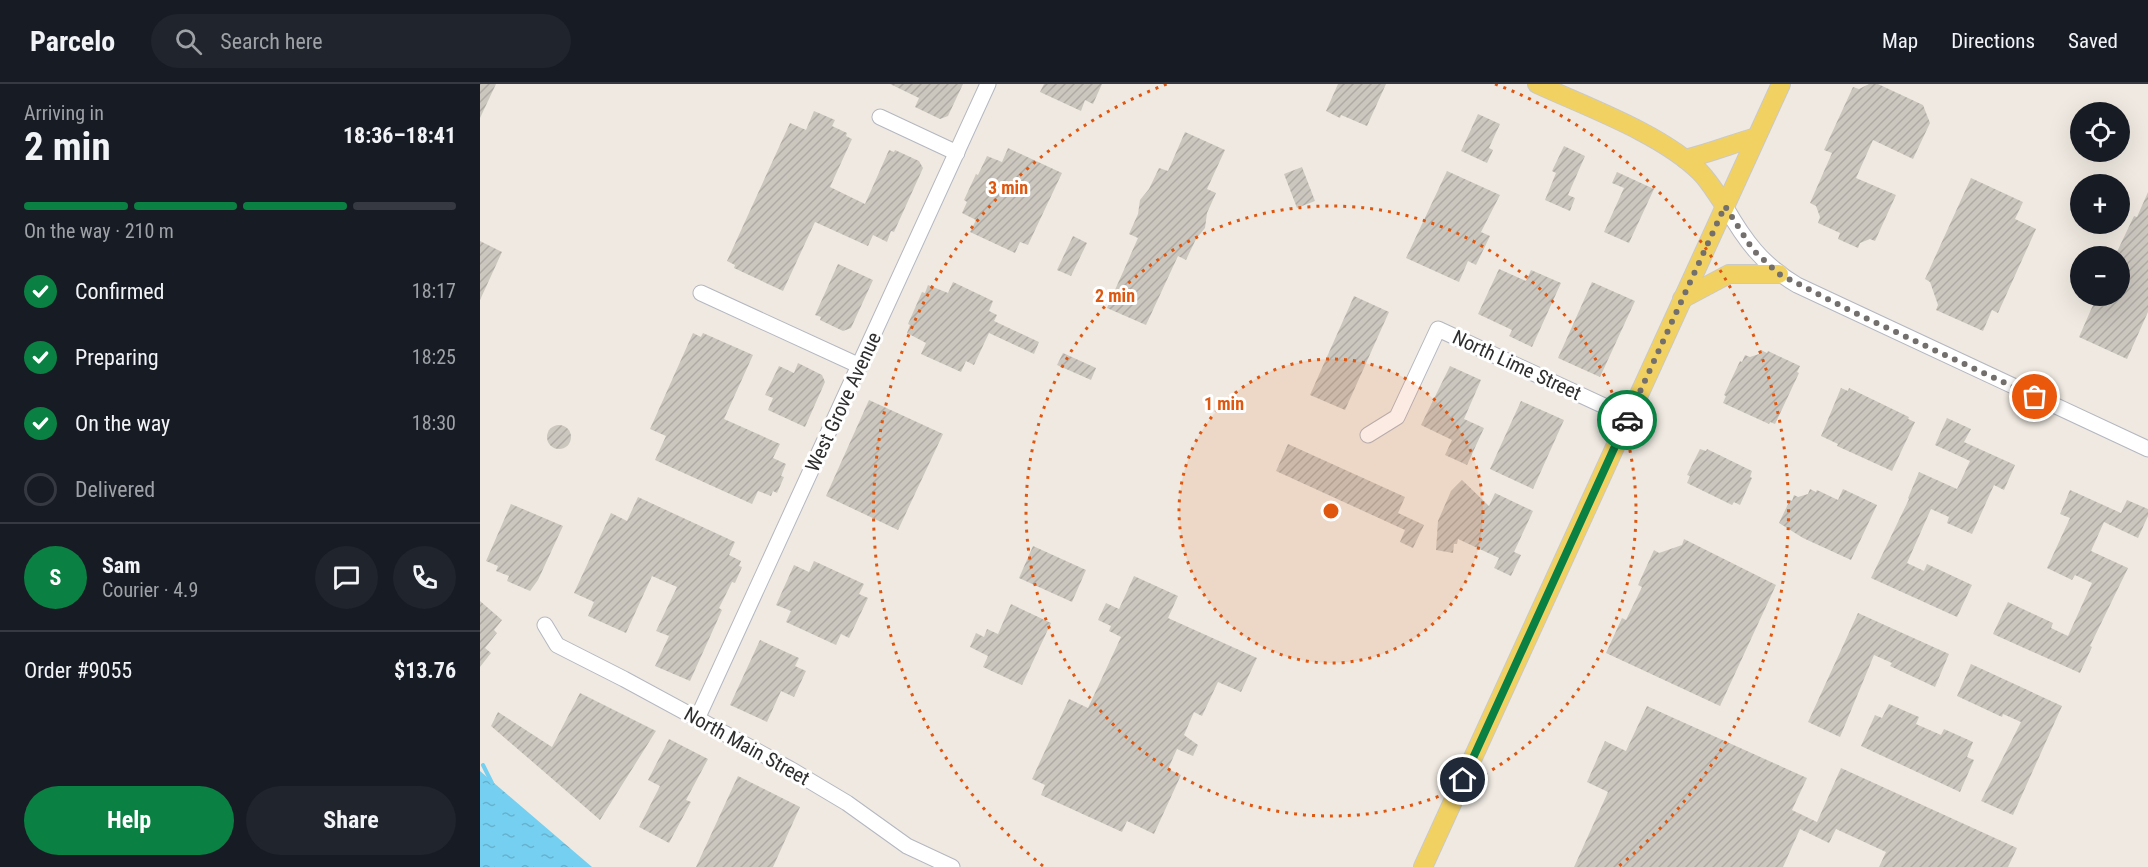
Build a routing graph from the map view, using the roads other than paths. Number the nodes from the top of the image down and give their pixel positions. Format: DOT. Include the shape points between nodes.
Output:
graph roads {
  1 [pos="988,84"];
  2 [pos="1537,84"];
  3 [pos="1781,84"];
  4 [pos="880,117"];
  5 [pos="1756,137"];
  6 [pos="957,153"];
  7 [pos="1685,159"];
  8 [pos="1725,206"];
  9 [pos="1779,274"];
  10 [pos="701,293"];
  11 [pos="1682,299"];
  12 [pos="860,366"];
  13 [pos="1628,417"];
  14 [pos="1368,435"];
  15 [pos="2148,448"];
  16 [pos="545,625"];
  17 [pos="697,719"];
  18 [pos="952,867"];
  19 [pos="1423,867"];
  1 -- 6 [label="street, West Grove Avenue"];
  2 -- 7 [label="main road" via="1652,138"];
  3 -- 5 [label="main road"];
  4 -- 6 [label="street"];
  5 -- 7 [label="main road"];
  5 -- 8 [label="main road"];
  6 -- 12 [label="street, West Grove Avenue"];
  7 -- 8 [label="main road" via="1702,174"];
  8 -- 9 [label="street" via="1753,250"];
  8 -- 11 [label="main road"];
  9 -- 11 [label="main road" via="1729,274"];
  9 -- 15 [label="street"];
  10 -- 12 [label="street"];
  11 -- 13 [label="main road"];
  12 -- 17 [label="street, West Grove Avenue"];
  13 -- 14 [label="street, North Lime Street" via="1438,329 1397,417"];
  13 -- 19 [label="main road"];
  16 -- 17 [label="street, North Main Street" via="557,645"];
  17 -- 18 [label="street, North Main Street" via="838,798 907,846"];
}
